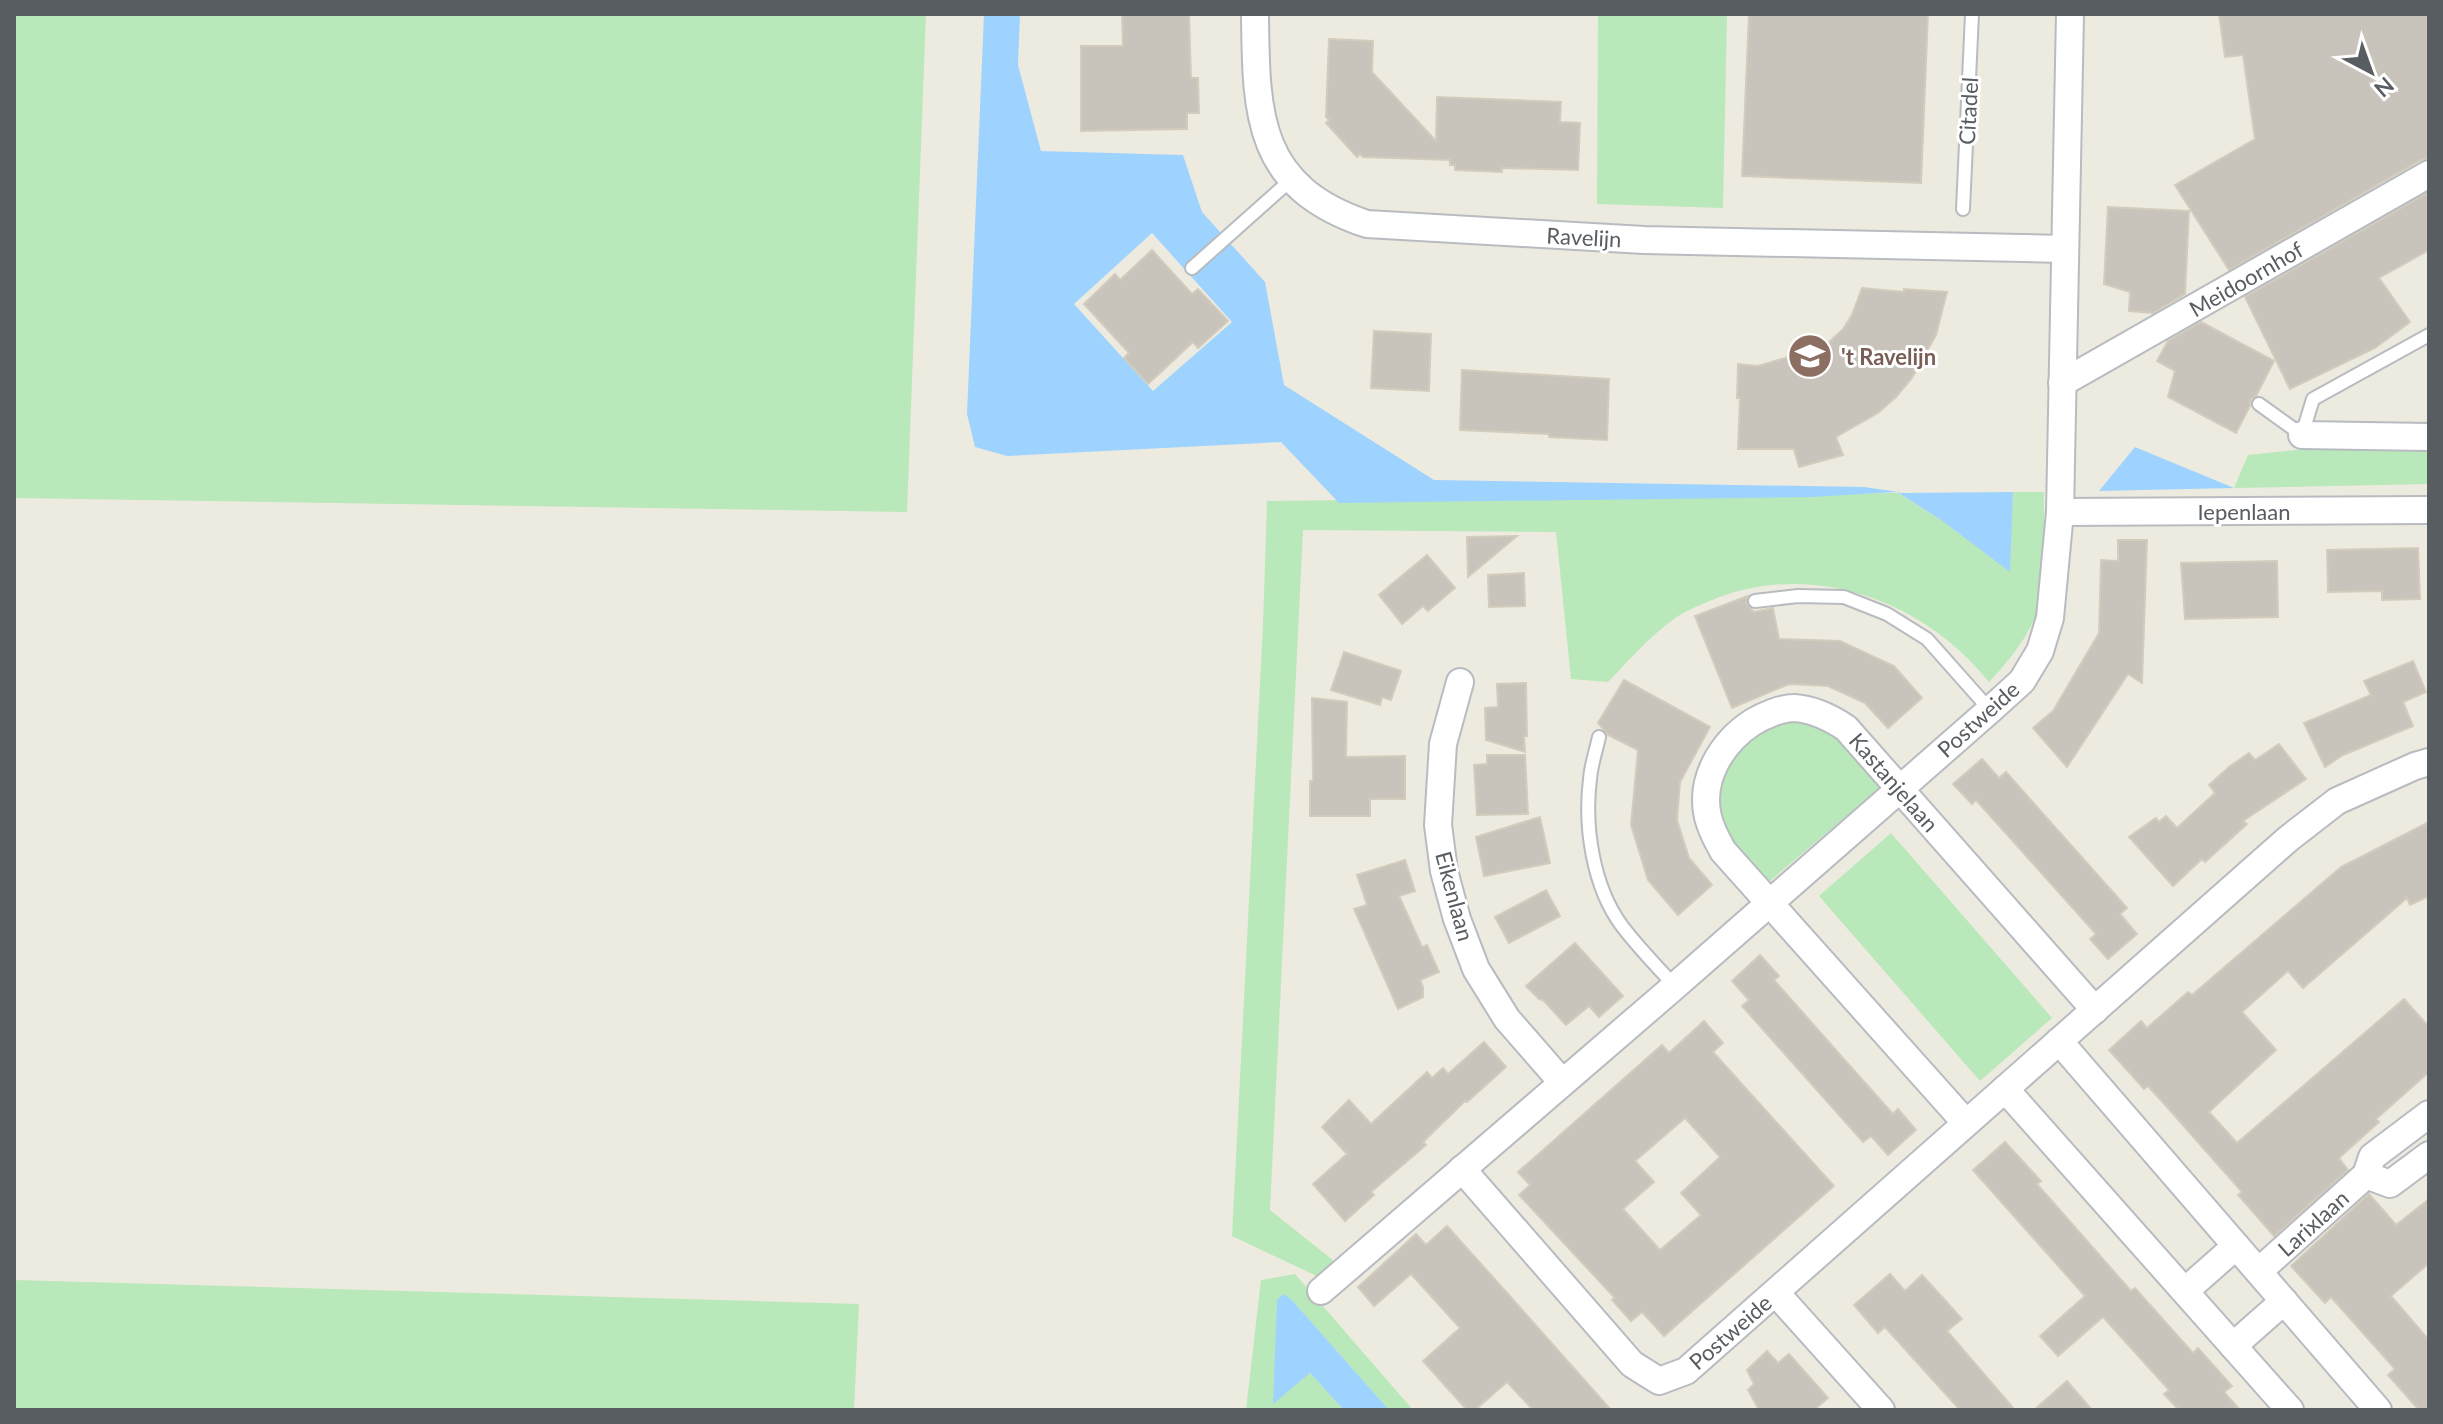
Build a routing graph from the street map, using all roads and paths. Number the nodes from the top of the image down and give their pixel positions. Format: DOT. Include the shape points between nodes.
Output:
graph roads {
  1 [pos="1255,14"];
  2 [pos="1972,14"];
  3 [pos="2070,14"];
  4 [pos="2429,174"];
  5 [pos="1292,179"];
  6 [pos="1963,209"];
  7 [pos="2064,249"];
  8 [pos="1192,268"];
  9 [pos="2429,335"];
  10 [pos="2062,383"];
  11 [pos="2259,404"];
  12 [pos="2302,435"];
  13 [pos="2429,437"];
  14 [pos="2429,510"];
  15 [pos="2060,512"];
  16 [pos="1755,601"];
  17 [pos="1460,682"];
  18 [pos="1990,710"];
  19 [pos="1599,737"];
  20 [pos="2429,762"];
  21 [pos="1899,789"];
  22 [pos="1769,903"];
  23 [pos="1675,986"];
  24 [pos="2095,1010"];
  25 [pos="2059,1041"];
  26 [pos="1562,1082"];
  27 [pos="2005,1089"];
  28 [pos="2429,1114"];
  29 [pos="1966,1123"];
  30 [pos="2429,1155"];
  31 [pos="1462,1169"];
  32 [pos="2366,1175"];
  33 [pos="2236,1246"];
  34 [pos="2259,1271"];
  35 [pos="1321,1291"];
  36 [pos="2185,1291"];
  37 [pos="1776,1293"];
  38 [pos="2284,1301"];
  39 [pos="2233,1346"];
  40 [pos="1880,1410"];
  41 [pos="2290,1410"];
  42 [pos="2378,1410"];
  1 -- 5 [label="street, Ravelijn" via="1255,84 1263,128 1274,156"];
  2 -- 6 [label="lane, Citadel"];
  3 -- 7 [label="street, Postweide"];
  4 -- 10 [label="street, Meidoornhof"];
  5 -- 7 [label="street, Ravelijn" via="1312,199 1367,224 1644,240"];
  5 -- 8 [label="lane"];
  7 -- 10 [label="street, Postweide"];
  9 -- 12 [label="lane" via="2313,399"];
  10 -- 15 [label="street, Postweide"];
  11 -- 12 [label="lane"];
  12 -- 13 [label="street"];
  14 -- 15 [label="street, Iepenlaan"];
  15 -- 18 [label="street, Postweide" via="2050,618 2040,651 2022,681"];
  16 -- 18 [label="lane" via="1844,597 1887,614 1927,639"];
  17 -- 26 [label="street, Eikenlaan" via="1443,744 1438,825 1447,883 1476,969 1507,1019"];
  18 -- 21 [label="street, Postweide"];
  19 -- 23 [label="lane" via="1590,780 1594,863 1621,925"];
  20 -- 24 [label="street, Postweide" via="2337,801"];
  21 -- 22 [label="street, Postweide"];
  21 -- 22 [label="street, Kastanjelaan" via="1846,728 1830,718 1792,708 1761,717 1735,733 1714,764 1707,814 1723,851"];
  21 -- 24 [label="street, Kastanjelaan"];
  22 -- 23 [label="street, Postweide"];
  22 -- 29 [label="street, Kastanjelaan"];
  23 -- 26 [label="street, Postweide"];
  24 -- 25 [label="street, Postweide"];
  25 -- 27 [label="street, Postweide"];
  25 -- 33 [label="street"];
  26 -- 31 [label="street, Postweide"];
  27 -- 29 [label="street, Postweide"];
  27 -- 36 [label="street"];
  28 -- 32 [label="street, Larixlaan" via="2372,1157"];
  29 -- 37 [label="street, Postweide"];
  30 -- 32 [label="street, Larixlaan" via="2390,1184"];
  31 -- 35 [label="street, Postweide"];
  31 -- 37 [label="street, Postweide" via="1632,1364 1659,1381 1686,1371"];
  32 -- 34 [label="street, Larixlaan"];
  33 -- 34 [label="street"];
  33 -- 36 [label="street"];
  34 -- 38 [label="street"];
  36 -- 39 [label="street"];
  37 -- 40 [label="street"];
  38 -- 39 [label="street"];
  38 -- 42 [label="street"];
  39 -- 41 [label="street"];
}
